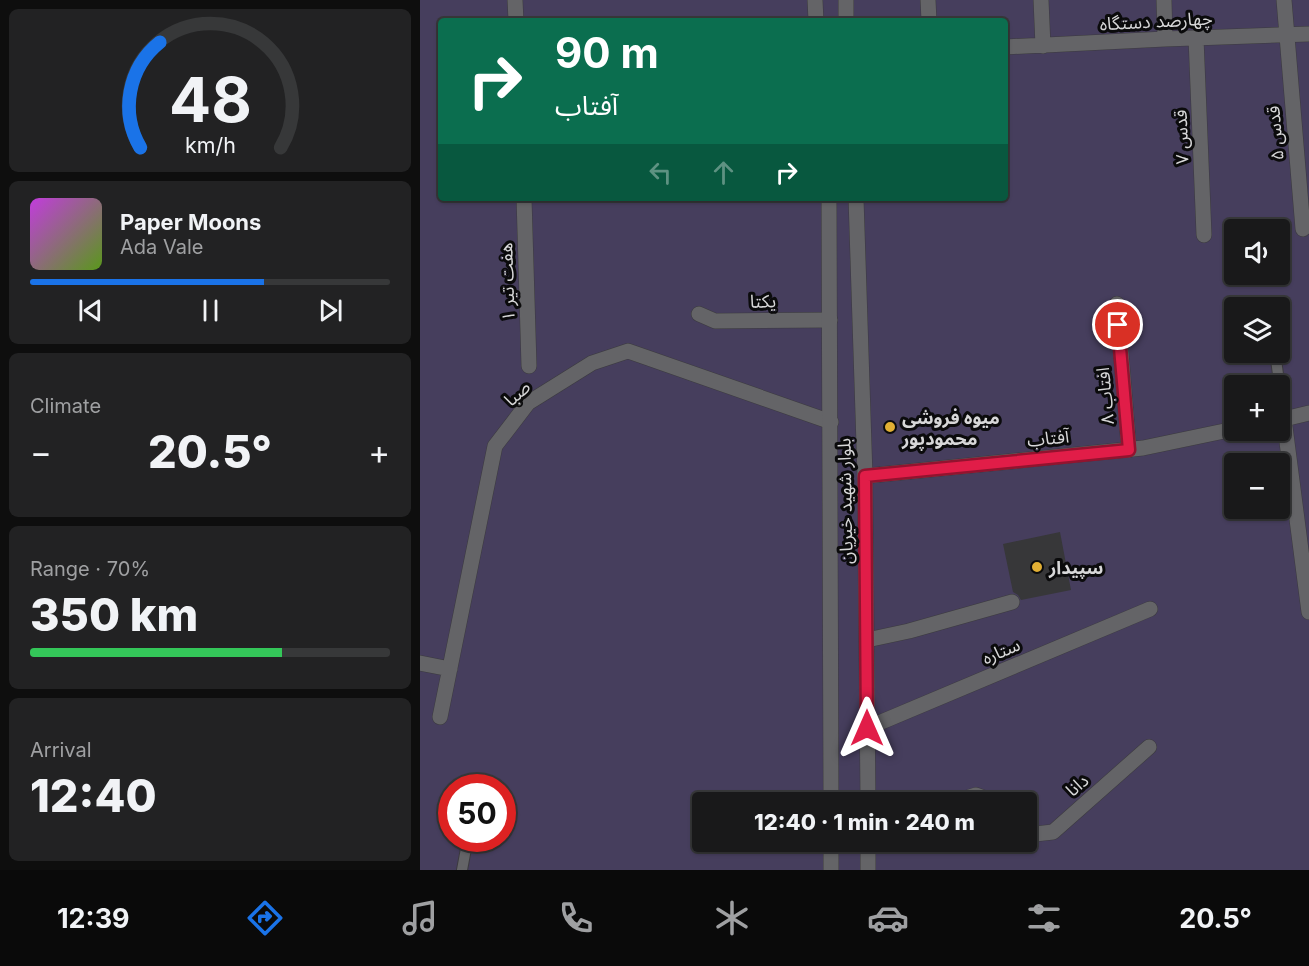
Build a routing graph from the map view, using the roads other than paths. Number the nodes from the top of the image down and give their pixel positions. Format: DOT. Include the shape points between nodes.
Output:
graph roads {
  1 [pos="515,0"];
  2 [pos="815,0"];
  3 [pos="846,0"];
  4 [pos="928,0"];
  5 [pos="1041,0"];
  6 [pos="1164,0"];
  7 [pos="1284,0"];
  8 [pos="516,18"];
  9 [pos="816,18"];
  10 [pos="846,18"];
  11 [pos="929,18"];
  12 [pos="1286,34"];
  13 [pos="1309,34"];
  14 [pos="1196,38"];
  15 [pos="1165,39"];
  16 [pos="1043,46"];
  17 [pos="1008,47"];
  18 [pos="524,201"];
  19 [pos="829,201"];
  20 [pos="856,201"];
  21 [pos="1303,229"];
  22 [pos="1204,234"];
  23 [pos="1117,304"];
  24 [pos="699,314"];
  25 [pos="830,320"];
  26 [pos="529,366"];
  27 [pos="1309,413"];
  28 [pos="1290,417"];
  29 [pos="831,423"];
  30 [pos="1224,431"];
  31 [pos="1285,441"];
  32 [pos="1129,450"];
  33 [pos="865,476"];
  34 [pos="1012,602"];
  35 [pos="1150,609"];
  36 [pos="1309,612"];
  37 [pos="867,640"];
  38 [pos="420,663"];
  39 [pos="450,669"];
  40 [pos="440,717"];
  41 [pos="867,728"];
  42 [pos="1149,747"];
  43 [pos="831,792"];
  44 [pos="868,792"];
  45 [pos="1037,834"];
  46 [pos="465,852"];
  47 [pos="831,852"];
  48 [pos="868,852"];
  49 [pos="462,870"];
  50 [pos="831,870"];
  51 [pos="868,870"];
  1 -- 8 [label="street"];
  2 -- 9 [label="street"];
  3 -- 10 [label="street"];
  4 -- 11 [label="street"];
  5 -- 16 [label="street"];
  6 -- 15 [label="street"];
  7 -- 12 [label="street, قدس ۵"];
  12 -- 13 [label="street, چهارصد دستگاه"];
  12 -- 14 [label="street, چهارصد دستگاه"];
  12 -- 21 [label="street, قدس ۵"];
  14 -- 15 [label="street, چهارصد دستگاه"];
  14 -- 22 [label="street, قدس ۷"];
  15 -- 16 [label="street, چهارصد دستگاه"];
  16 -- 17 [label="street, چهارصد دستگاه"];
  18 -- 26 [label="street, هفت تیر ۱"];
  19 -- 25 [label="street, بلوار شهید خیریان"];
  20 -- 33 [label="street, بلوار شهید خیریان"];
  23 -- 32 [label="street, افتاب ۸"];
  24 -- 25 [label="street, یکتا" via="715,321"];
  25 -- 29 [label="street, بلوار شهید خیریان"];
  27 -- 28 [label="street"];
  29 -- 39 [label="street, صبا" via="628,351 592,363 528,404 495,446"];
  29 -- 43 [label="street, بلوار شهید خیریان"];
  30 -- 32 [label="street, آفتاب"];
  31 -- 36 [label="street"];
  32 -- 33 [label="street, آفتاب"];
  33 -- 37 [label="street, بلوار شهید خیریان"];
  34 -- 37 [label="street"];
  35 -- 41 [label="street, ستاره"];
  37 -- 41 [label="street, بلوار شهید خیریان"];
  38 -- 39 [label="street"];
  39 -- 40 [label="street, صبا"];
  41 -- 44 [label="street, بلوار شهید خیریان"];
  42 -- 45 [label="street, دانا" via="1053,832"];
  46 -- 49 [label="lane"];
  47 -- 50 [label="street"];
  48 -- 51 [label="street"];
}
